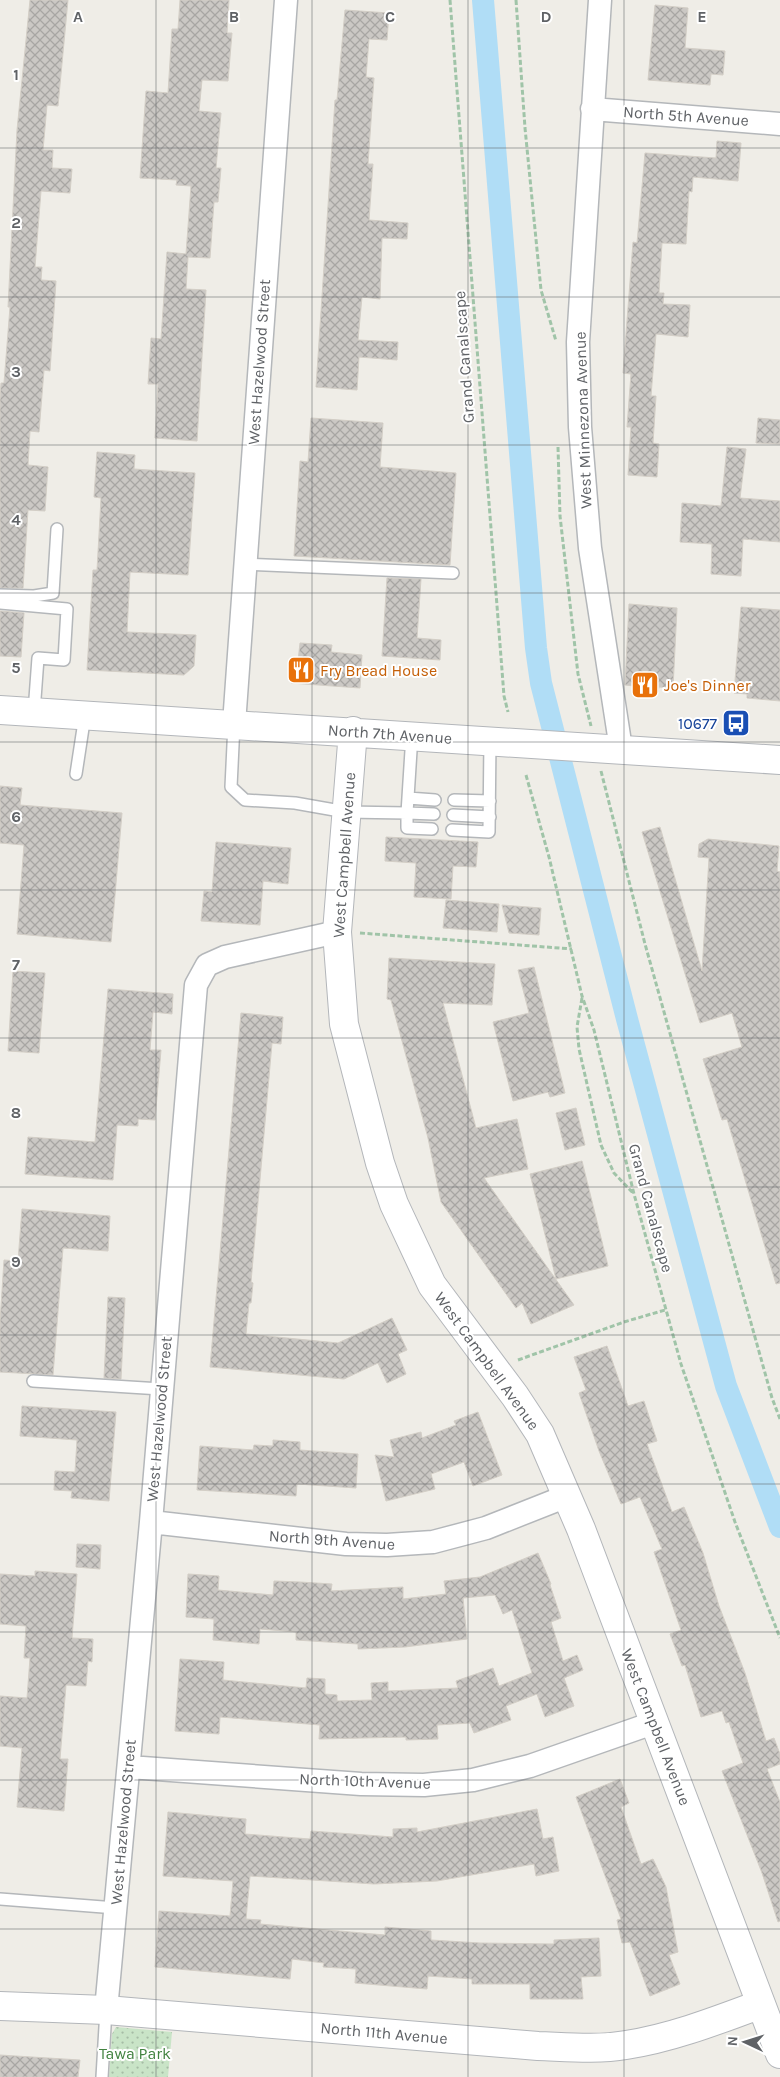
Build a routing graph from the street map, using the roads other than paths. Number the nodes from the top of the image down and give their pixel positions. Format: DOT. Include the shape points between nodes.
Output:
graph roads {
  1 [pos="286,0"];
  2 [pos="600,0"];
  3 [pos="592,109"];
  4 [pos="780,124"];
  5 [pos="57,529"];
  6 [pos="245,564"];
  7 [pos="453,573"];
  8 [pos="0,595"];
  9 [pos="0,603"];
  10 [pos="0,710"];
  11 [pos="34,712"];
  12 [pos="85,715"];
  13 [pos="234,724"];
  14 [pos="353,731"];
  15 [pos="412,735"];
  16 [pos="490,740"];
  17 [pos="621,749"];
  18 [pos="780,760"];
  19 [pos="76,774"];
  20 [pos="408,798"];
  21 [pos="435,800"];
  22 [pos="454,800"];
  23 [pos="490,801"];
  24 [pos="346,812"];
  25 [pos="407,813"];
  26 [pos="434,814"];
  27 [pos="453,815"];
  28 [pos="490,816"];
  29 [pos="432,829"];
  30 [pos="452,830"];
  31 [pos="337,932"];
  32 [pos="32,1381"];
  33 [pos="161,1389"];
  34 [pos="567,1496"];
  35 [pos="150,1522"];
  36 [pos="653,1723"];
  37 [pos="128,1767"];
  38 [pos="0,1899"];
  39 [pos="116,1908"];
  40 [pos="762,2004"];
  41 [pos="0,2006"];
  42 [pos="106,2010"];
  43 [pos="780,2054"];
  44 [pos="102,2077"];
  1 -- 6 [label="street, West Hazelwood Street"];
  2 -- 3 [label="street, West Minnezona Avenue"];
  3 -- 4 [label="street, North 5th Avenue"];
  3 -- 17 [label="street, West Minnezona Avenue" via="578,342 580,427 590,548"];
  5 -- 8 [label="lane" via="53,592 34,596"];
  6 -- 7 [label="lane"];
  6 -- 13 [label="street, West Hazelwood Street"];
  9 -- 11 [label="lane" via="67,609 64,660 38,658"];
  10 -- 11 [label="street, North 7th Avenue"];
  11 -- 12 [label="street, North 7th Avenue"];
  12 -- 13 [label="street, North 7th Avenue"];
  12 -- 19 [label="lane"];
  13 -- 14 [label="street, North 7th Avenue"];
  13 -- 24 [label="lane" via="231,787 245,800"];
  14 -- 15 [label="street, North 7th Avenue"];
  14 -- 24 [label="street, West Campbell Avenue"];
  15 -- 16 [label="street, North 7th Avenue"];
  15 -- 20 [label="lane"];
  16 -- 17 [label="street, North 7th Avenue"];
  16 -- 23 [label="lane"];
  17 -- 18 [label="street, North 7th Avenue"];
  20 -- 21 [label="lane"];
  20 -- 25 [label="lane"];
  22 -- 23 [label="lane"];
  23 -- 28 [label="lane"];
  24 -- 25 [label="lane"];
  24 -- 31 [label="street, West Campbell Avenue"];
  25 -- 26 [label="lane"];
  25 -- 29 [label="lane" via="407,828"];
  27 -- 28 [label="lane"];
  28 -- 30 [label="lane" via="489,832"];
  31 -- 33 [label="street, West Hazelwood Street" via="225,957 207,965 196,985"];
  31 -- 34 [label="street, West Campbell Avenue" via="344,1024 380,1163 394,1204 432,1285 540,1434"];
  32 -- 33 [label="lane"];
  33 -- 35 [label="street, West Hazelwood Street"];
  34 -- 35 [label="street, North 9th Avenue" via="486,1528 433,1542 387,1546"];
  34 -- 36 [label="street, West Campbell Avenue"];
  35 -- 37 [label="street, West Hazelwood Street"];
  36 -- 37 [label="street, North 10th Avenue" via="530,1766 473,1780 424,1785 361,1784"];
  36 -- 40 [label="street, West Campbell Avenue"];
  37 -- 39 [label="street, West Hazelwood Street"];
  38 -- 39 [label="lane"];
  39 -- 42 [label="street, West Hazelwood Street"];
  40 -- 42 [label="street, North 11th Avenue" via="661,2038 625,2046 581,2048"];
  40 -- 43 [label="street, West Campbell Avenue"];
  41 -- 42 [label="street, North 11th Avenue"];
  42 -- 44 [label="lane"];
}
